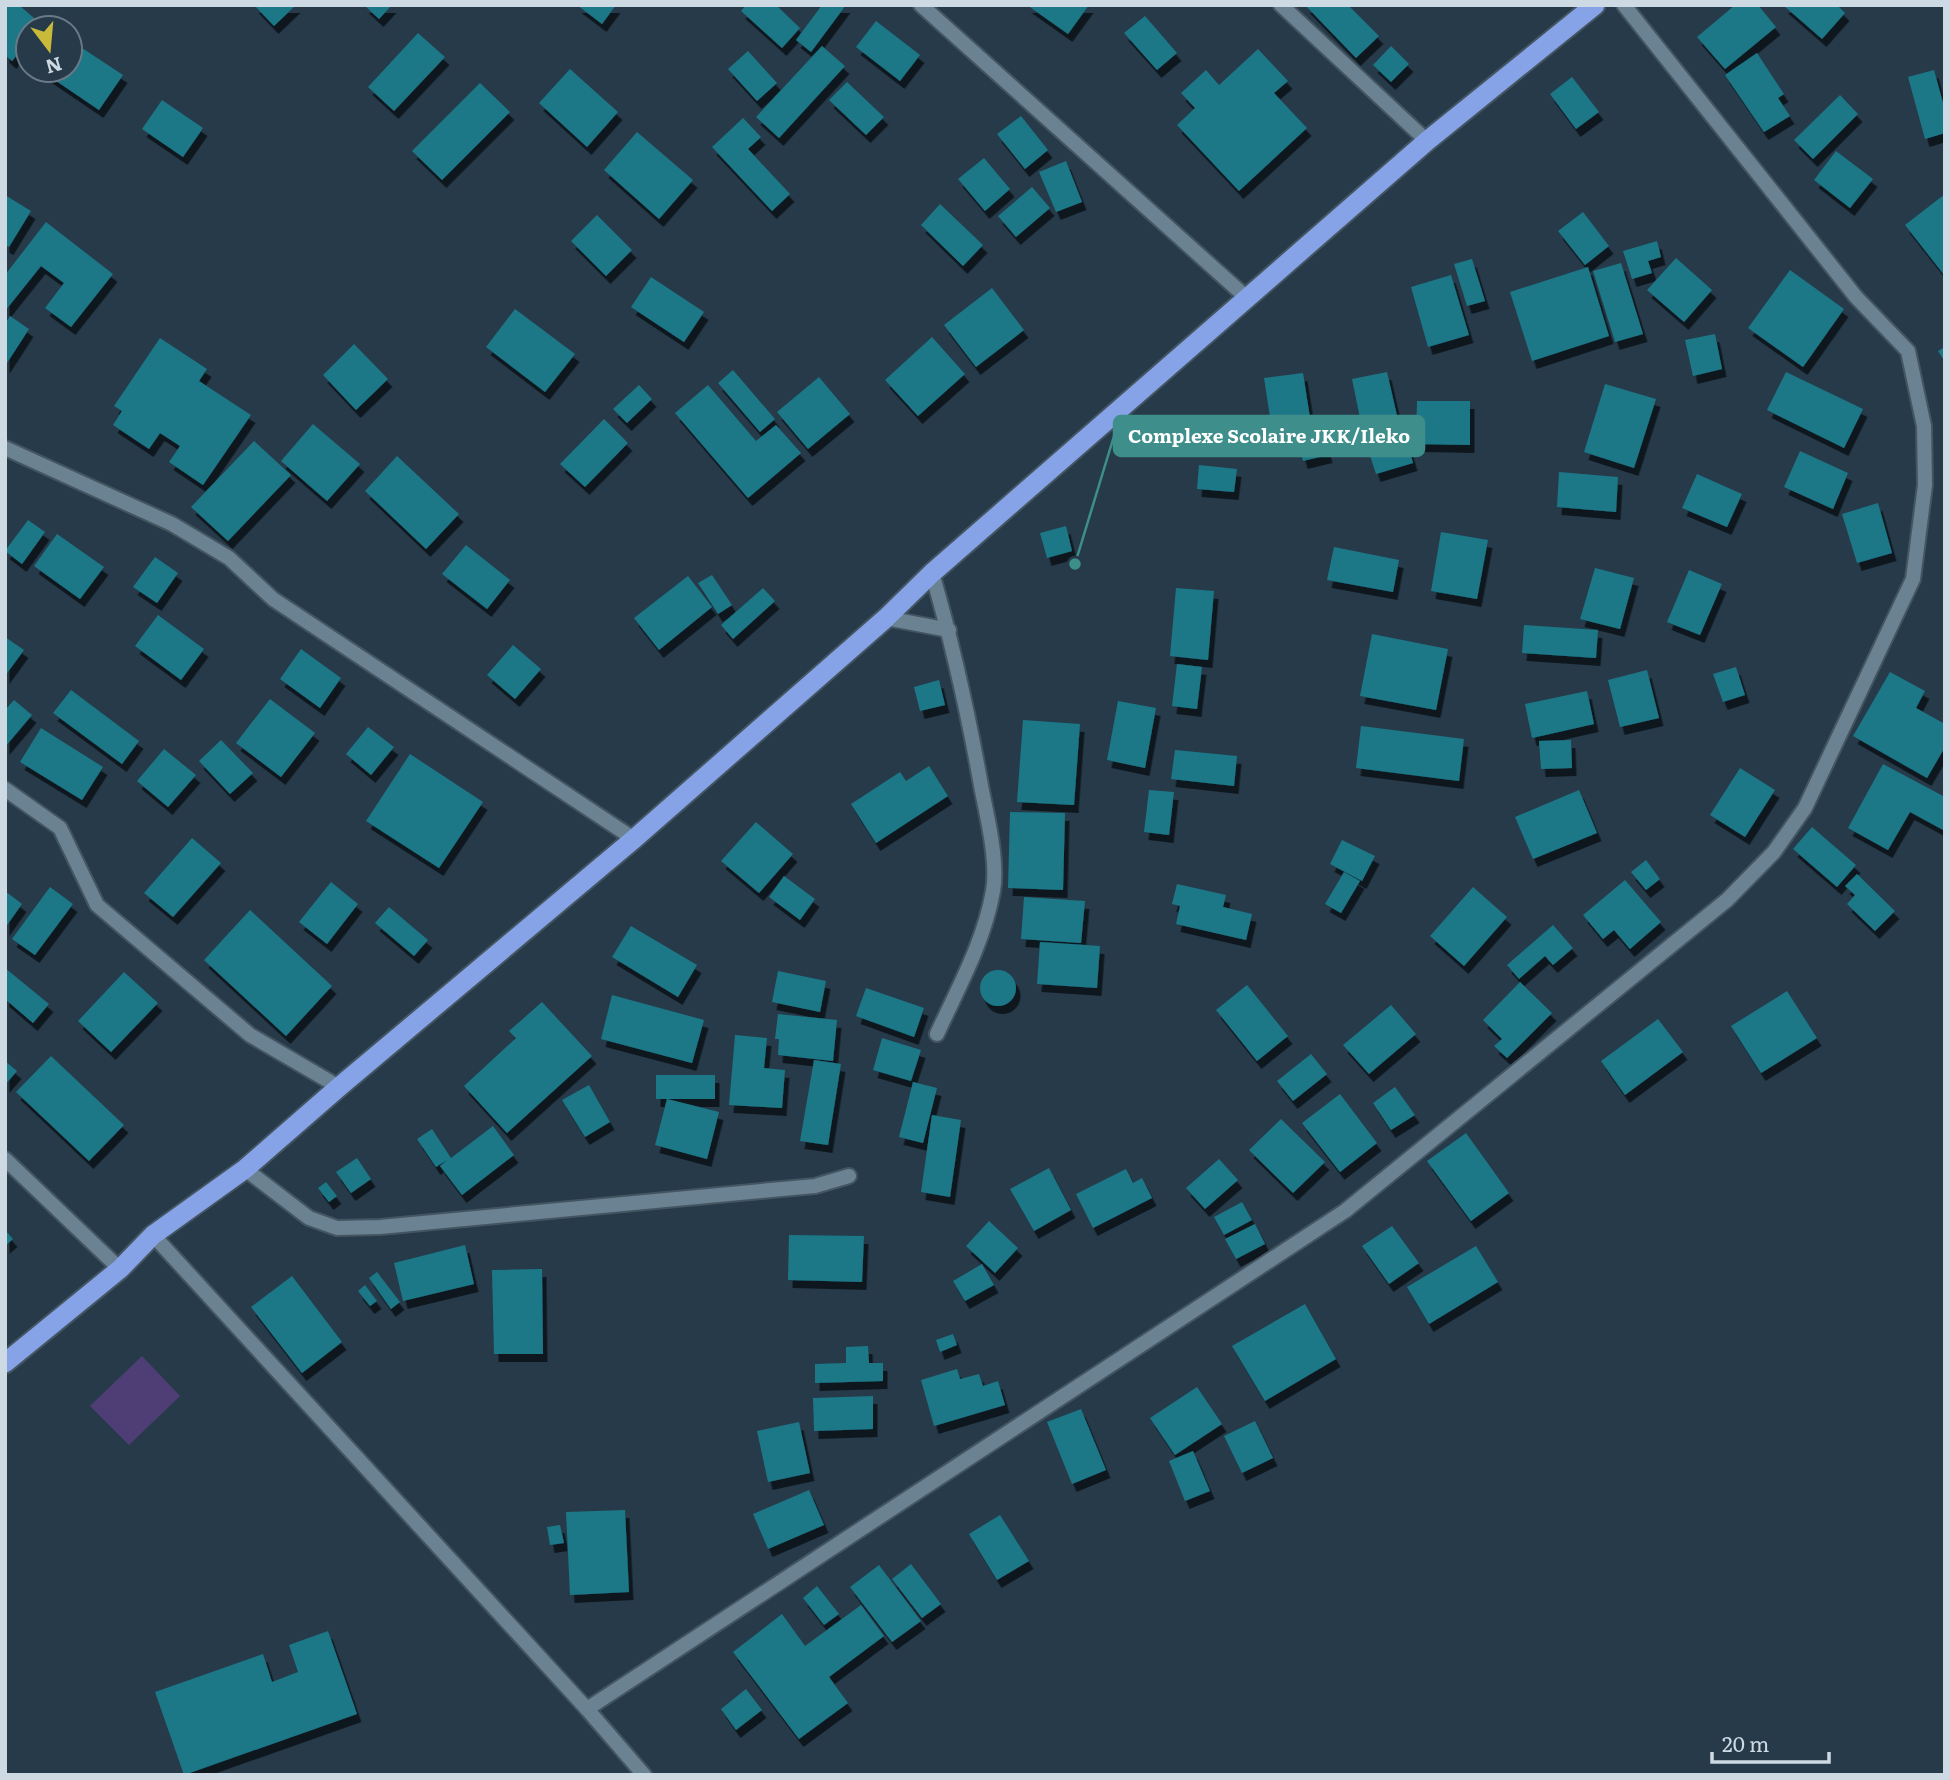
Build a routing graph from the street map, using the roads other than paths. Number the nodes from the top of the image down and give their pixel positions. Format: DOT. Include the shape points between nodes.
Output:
graph roads {
  1 [pos="921,5"];
  2 [pos="1281,5"];
  3 [pos="1595,5"];
  4 [pos="1624,5"];
  5 [pos="1427,141"];
  6 [pos="1247,298"];
  7 [pos="5,448"];
  8 [pos="932,573"];
  9 [pos="886,618"];
  10 [pos="948,630"];
  11 [pos="5,789"];
  12 [pos="634,839"];
  13 [pos="937,1034"];
  14 [pos="339,1087"];
  15 [pos="5,1159"];
  16 [pos="245,1169"];
  17 [pos="849,1176"];
  18 [pos="153,1235"];
  19 [pos="120,1269"];
  20 [pos="5,1363"];
  21 [pos="587,1709"];
  22 [pos="644,1775"];
  1 -- 6 [label="street"];
  2 -- 5 [label="street"];
  3 -- 5 [label="highway"];
  4 -- 21 [label="street" via="1856,297 1908,351 1924,426 1924,485 1913,579 1805,808 1774,852 1727,900 1345,1211"];
  5 -- 6 [label="highway"];
  6 -- 8 [label="highway"];
  7 -- 12 [label="street" via="172,524 229,558 273,599"];
  8 -- 9 [label="highway"];
  8 -- 10 [label="street"];
  9 -- 10 [label="street"];
  9 -- 12 [label="highway"];
  10 -- 13 [label="street" via="992,842 993,888 983,932"];
  11 -- 14 [label="street" via="60,828 97,905 250,1035"];
  12 -- 14 [label="highway"];
  14 -- 16 [label="highway"];
  15 -- 19 [label="street"];
  16 -- 17 [label="street" via="309,1218 337,1228 815,1186"];
  16 -- 18 [label="highway"];
  18 -- 19 [label="highway"];
  18 -- 21 [label="street"];
  19 -- 20 [label="highway"];
  21 -- 22 [label="street"];
}
